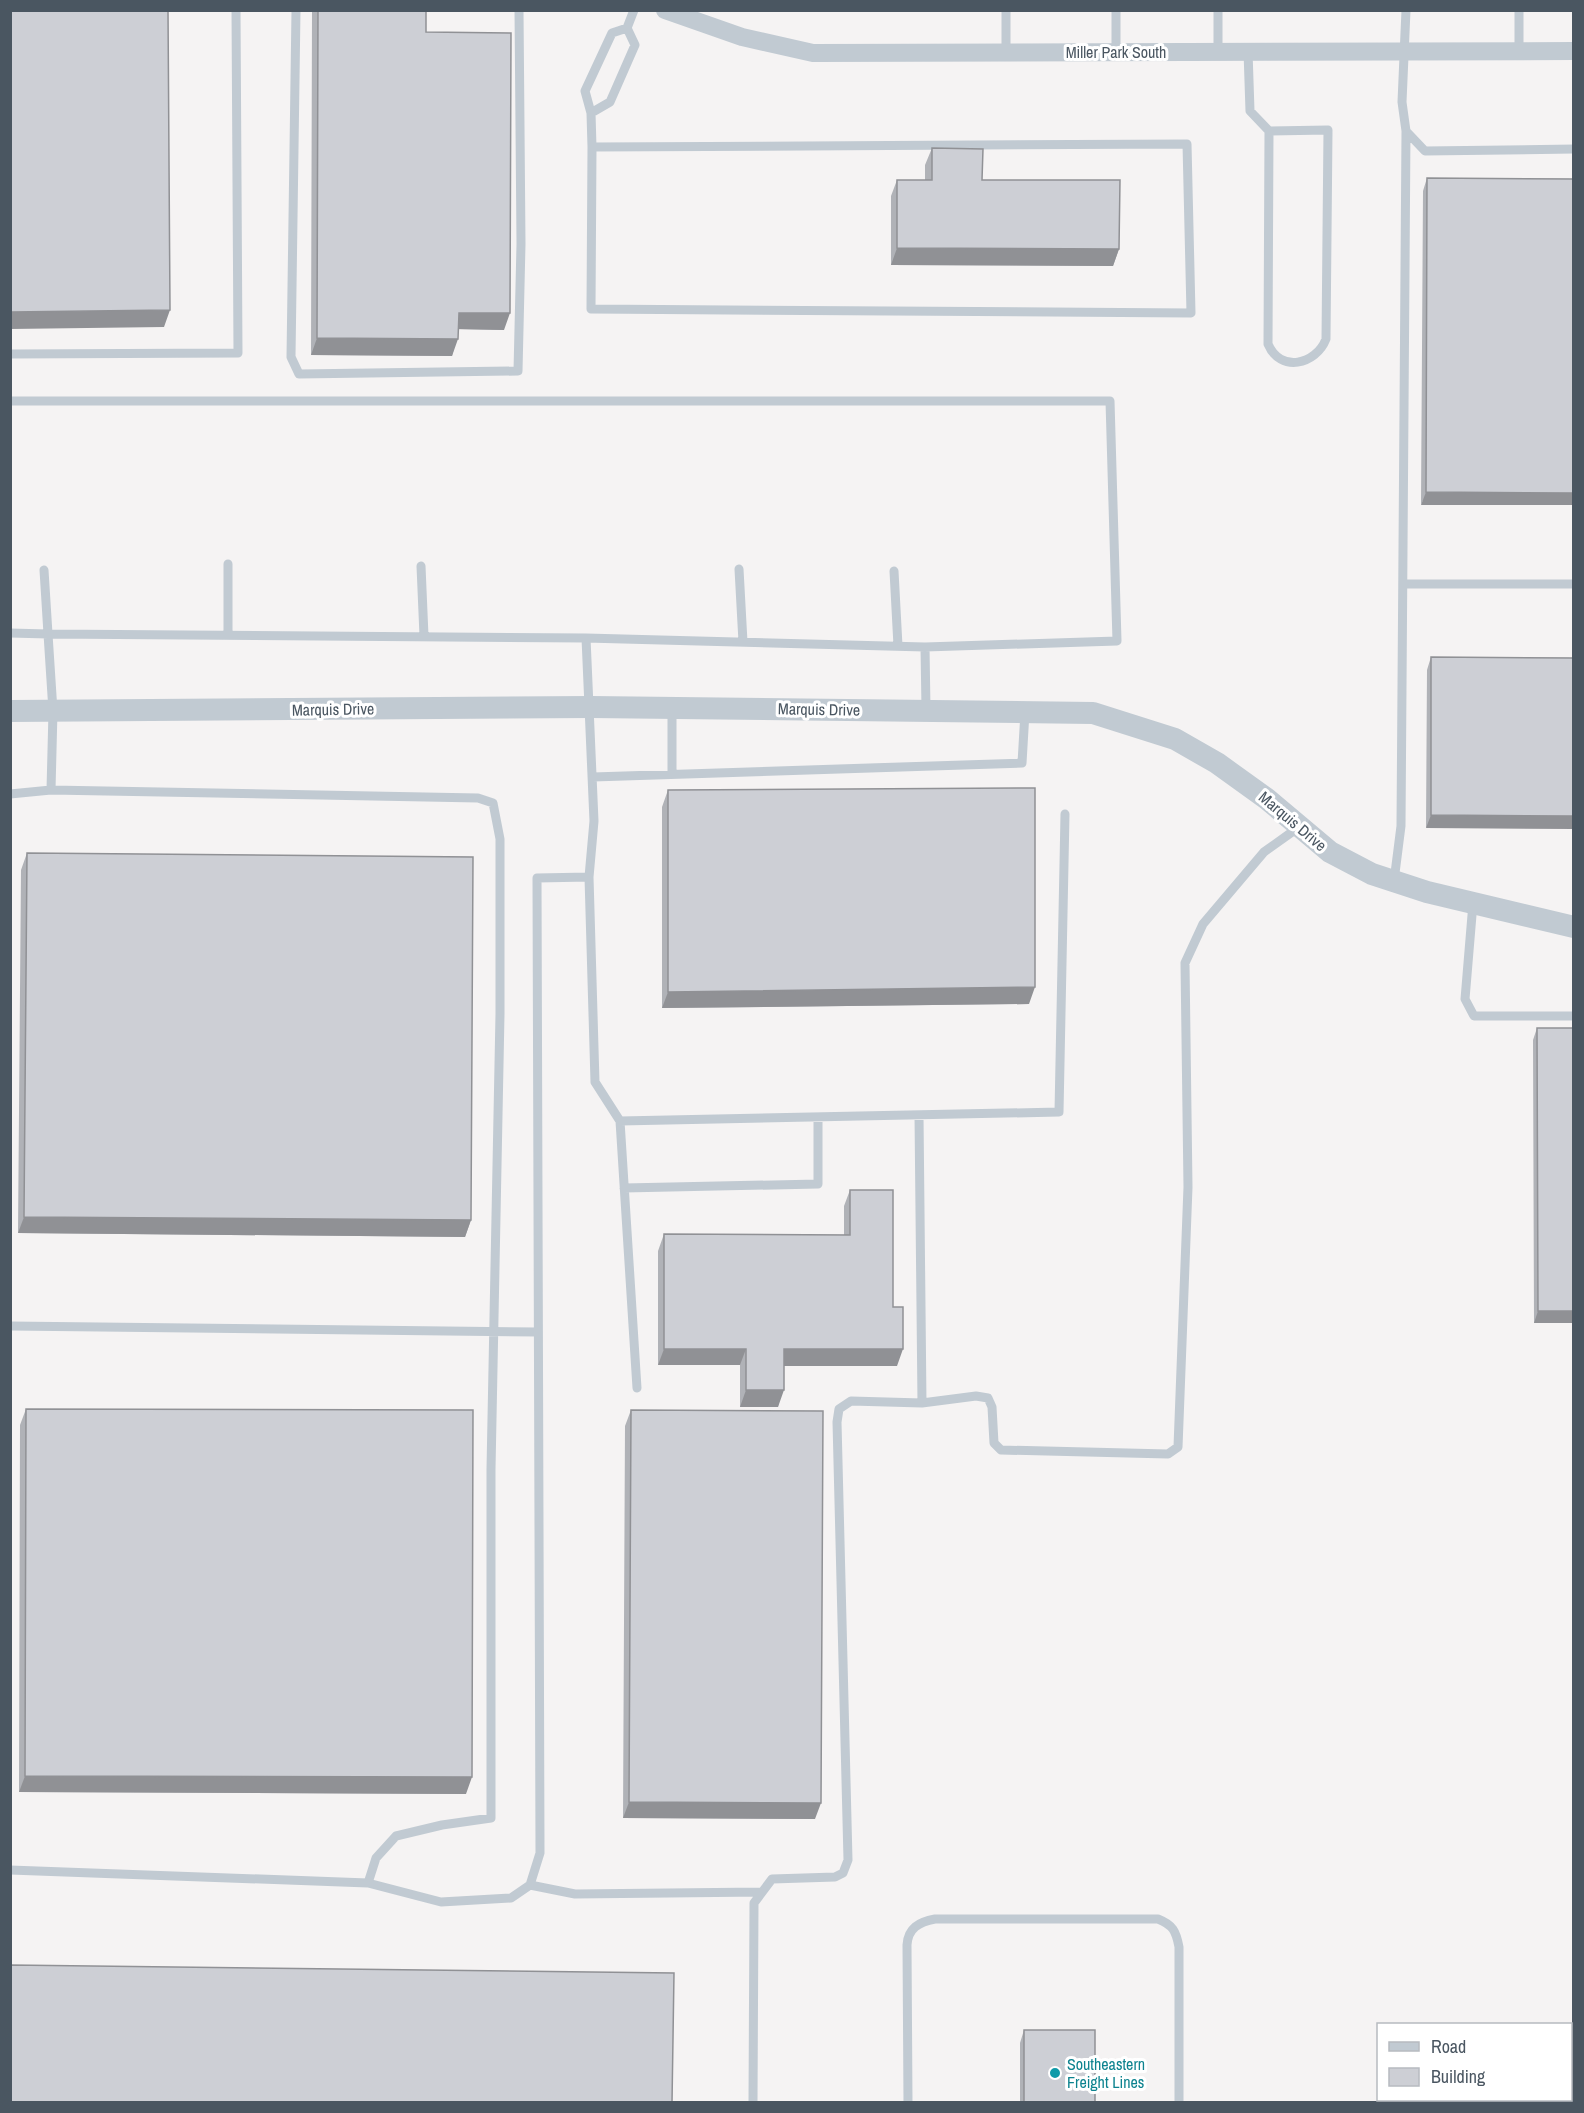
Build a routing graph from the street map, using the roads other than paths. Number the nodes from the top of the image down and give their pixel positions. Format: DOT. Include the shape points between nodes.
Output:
graph roads {
  1 [pos="236,10"];
  2 [pos="296,10"];
  3 [pos="519,10"];
  4 [pos="634,10"];
  5 [pos="1006,10"];
  6 [pos="1116,10"];
  7 [pos="1218,10"];
  8 [pos="1406,10"];
  9 [pos="1519,10"];
  10 [pos="674,12"];
  11 [pos="627,28"];
  12 [pos="1248,51"];
  13 [pos="1404,51"];
  14 [pos="1519,51"];
  15 [pos="1574,51"];
  16 [pos="1006,52"];
  17 [pos="1116,52"];
  18 [pos="1218,52"];
  19 [pos="591,113"];
  20 [pos="1269,131"];
  21 [pos="1406,131"];
  22 [pos="592,147"];
  23 [pos="1574,149"];
  24 [pos="10,354"];
  25 [pos="10,401"];
  26 [pos="228,564"];
  27 [pos="421,566"];
  28 [pos="739,569"];
  29 [pos="44,570"];
  30 [pos="894,571"];
  31 [pos="1403,584"];
  32 [pos="1574,584"];
  33 [pos="10,633"];
  34 [pos="48,634"];
  35 [pos="228,635"];
  36 [pos="424,636"];
  37 [pos="586,638"];
  38 [pos="742,642"];
  39 [pos="898,646"];
  40 [pos="926,647"];
  41 [pos="591,707"];
  42 [pos="672,708"];
  43 [pos="926,710"];
  44 [pos="10,711"];
  45 [pos="53,711"];
  46 [pos="1025,711"];
  47 [pos="672,774"];
  48 [pos="593,777"];
  49 [pos="51,790"];
  50 [pos="10,794"];
  51 [pos="1065,814"];
  52 [pos="1299,827"];
  53 [pos="589,877"];
  54 [pos="1394,881"];
  55 [pos="1473,903"];
  56 [pos="1574,927"];
  57 [pos="1574,1016"];
  58 [pos="919,1115"];
  59 [pos="818,1117"];
  60 [pos="620,1121"];
  61 [pos="624,1188"];
  62 [pos="10,1326"];
  63 [pos="494,1332"];
  64 [pos="538,1332"];
  65 [pos="637,1389"];
  66 [pos="922,1403"];
  67 [pos="10,1870"];
  68 [pos="368,1883"];
  69 [pos="530,1885"];
  70 [pos="762,1892"];
  71 [pos="753,2103"];
  72 [pos="908,2103"];
  73 [pos="1179,2103"];
  1 -- 24 [label="lane" via="238,353"];
  2 -- 3 [label="lane" via="291,357 299,374 518,371"];
  4 -- 11 [label="lane"];
  5 -- 16 [label="lane"];
  6 -- 17 [label="lane"];
  7 -- 18 [label="lane"];
  8 -- 13 [label="lane"];
  9 -- 14 [label="lane"];
  10 -- 16 [label="street, Miller Park South" via="742,37 813,53"];
  11 -- 19 [label="lane" via="612,33 585,91"];
  11 -- 19 [label="lane" via="635,45 610,102"];
  12 -- 13 [label="street, Miller Park South"];
  12 -- 18 [label="street, Miller Park South"];
  12 -- 20 [label="lane" via="1250,111"];
  13 -- 14 [label="street, Miller Park South"];
  13 -- 21 [label="lane" via="1402,102"];
  14 -- 15 [label="street, Miller Park South"];
  16 -- 17 [label="street, Miller Park South"];
  17 -- 18 [label="street, Miller Park South"];
  19 -- 22 [label="lane"];
  20 -- 20 [label="lane" via="1328,130 1326,339 1313,358 1302,362 1285,362 1272,354 1268,344"];
  21 -- 23 [label="lane" via="1425,151"];
  21 -- 31 [label="lane"];
  22 -- 22 [label="lane" via="591,309 1191,313 1187,144"];
  25 -- 40 [label="lane" via="1110,401 1117,641"];
  26 -- 35 [label="lane"];
  27 -- 36 [label="lane"];
  28 -- 38 [label="lane"];
  29 -- 34 [label="lane"];
  30 -- 39 [label="lane"];
  31 -- 32 [label="lane"];
  31 -- 54 [label="lane" via="1401,826"];
  33 -- 34 [label="lane"];
  34 -- 35 [label="lane"];
  34 -- 45 [label="lane"];
  35 -- 36 [label="lane"];
  36 -- 37 [label="lane"];
  37 -- 38 [label="lane"];
  37 -- 41 [label="lane"];
  38 -- 39 [label="lane"];
  39 -- 40 [label="lane"];
  40 -- 43 [label="lane"];
  41 -- 42 [label="street, Marquis Drive"];
  41 -- 45 [label="street, Marquis Drive"];
  41 -- 48 [label="lane"];
  42 -- 43 [label="street, Marquis Drive"];
  42 -- 47 [label="lane"];
  43 -- 46 [label="street, Marquis Drive"];
  44 -- 45 [label="street, Marquis Drive"];
  45 -- 49 [label="lane"];
  46 -- 47 [label="lane" via="1022,763"];
  46 -- 52 [label="street, Marquis Drive" via="1094,713 1175,739 1267,798"];
  47 -- 48 [label="lane"];
  48 -- 53 [label="lane"];
  49 -- 50 [label="lane"];
  49 -- 63 [label="lane" via="478,798 493,803 500,839"];
  51 -- 58 [label="lane" via="1059,1112"];
  52 -- 54 [label="street, Marquis Drive" via="1330,852"];
  52 -- 66 [label="lane" via="1264,852 1203,924 1185,963 1188,1186 1178,1447 1167,1454 1001,1450 994,1443 988,1398"];
  53 -- 60 [label="lane" via="595,1082"];
  53 -- 64 [label="lane" via="537,878"];
  54 -- 55 [label="street, Marquis Drive"];
  55 -- 56 [label="street, Marquis Drive"];
  55 -- 57 [label="lane" via="1465,999 1474,1016"];
  58 -- 59 [label="lane"];
  58 -- 66 [label="lane"];
  59 -- 60 [label="lane"];
  59 -- 61 [label="lane" via="818,1184"];
  60 -- 61 [label="lane"];
  61 -- 65 [label="lane"];
  62 -- 63 [label="lane"];
  63 -- 64 [label="lane"];
  63 -- 68 [label="lane" via="491,1818 396,1836 376,1858"];
  64 -- 69 [label="lane" via="540,1853"];
  66 -- 70 [label="lane" via="851,1401 839,1409 848,1860 843,1873 835,1877 772,1879"];
  67 -- 68 [label="lane"];
  68 -- 69 [label="lane" via="441,1902 511,1899"];
  69 -- 70 [label="lane" via="575,1894"];
  70 -- 71 [label="lane" via="754,1904"];
  72 -- 73 [label="lane" via="907,1946 914,1927 935,1919 1158,1919 1176,1932 1179,1947"];
}
